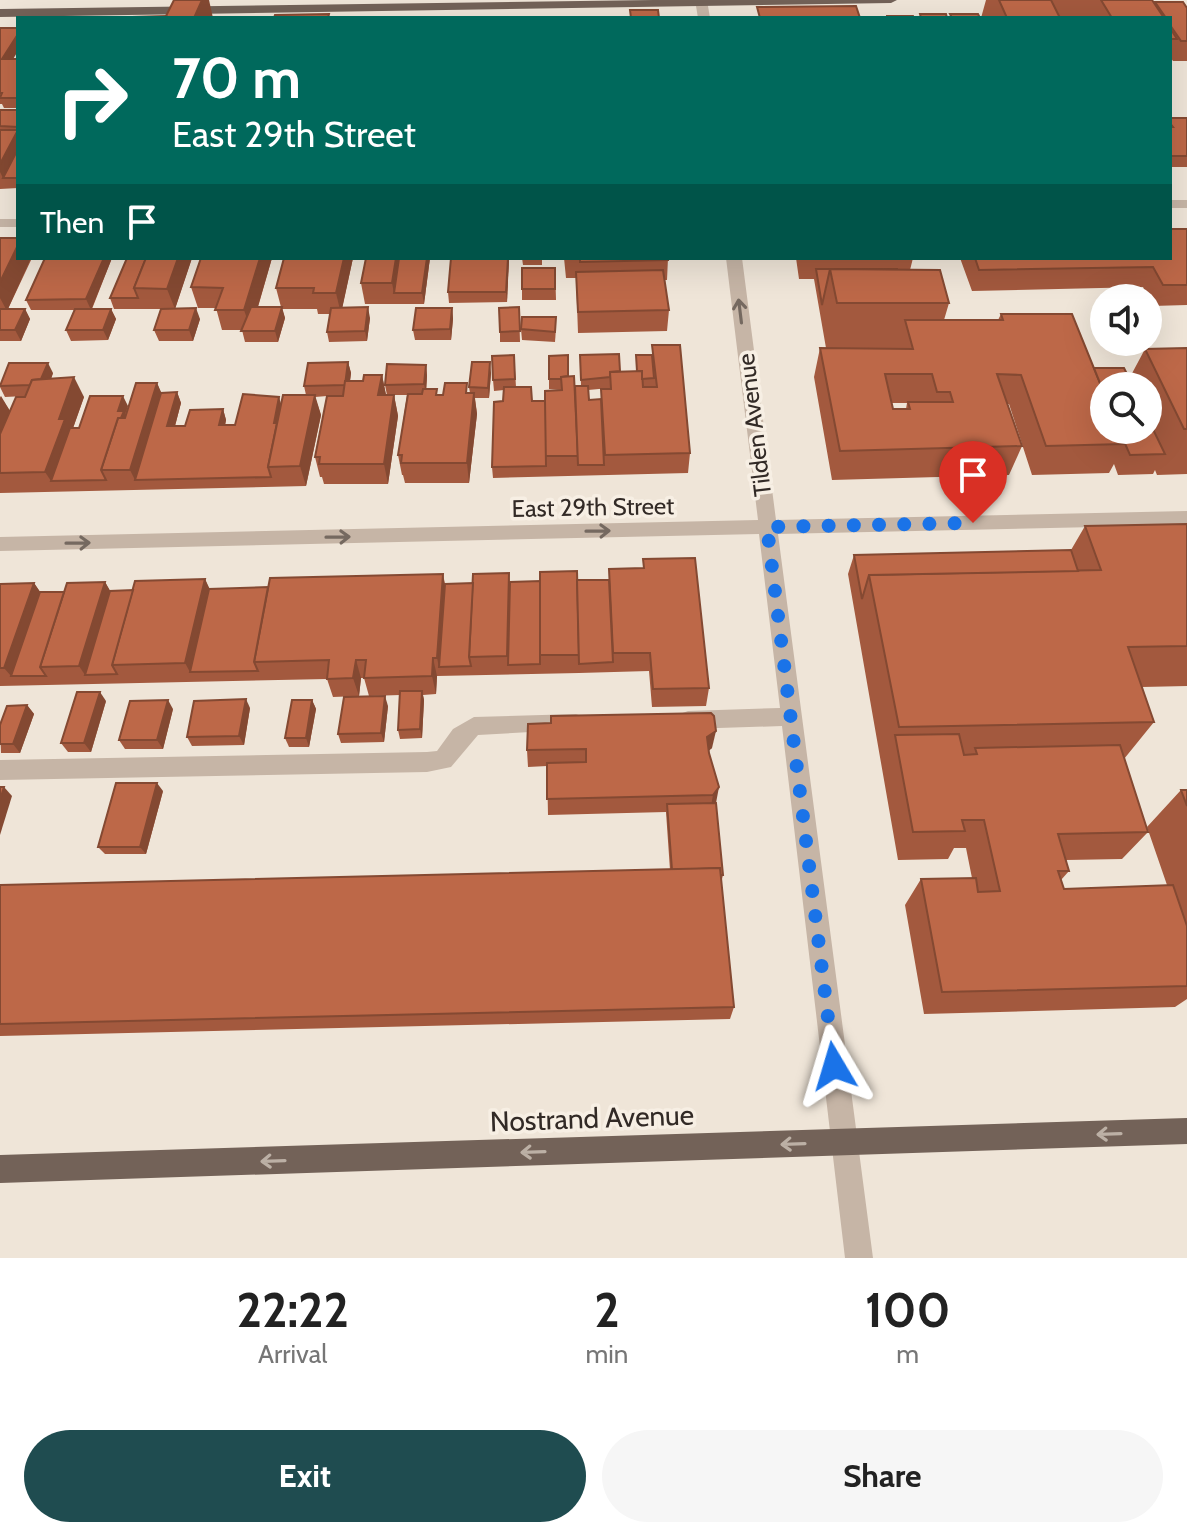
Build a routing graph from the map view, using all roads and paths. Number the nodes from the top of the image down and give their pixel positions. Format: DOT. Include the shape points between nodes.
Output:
graph roads {
  1 [pos="891,0"];
  2 [pos="701,1"];
  3 [pos="0,13"];
  4 [pos="734,260"];
  5 [pos="1187,518"];
  6 [pos="767,527"];
  7 [pos="0,544"];
  8 [pos="790,717"];
  9 [pos="662,721"];
  10 [pos="601,722"];
  11 [pos="0,770"];
  12 [pos="1187,1131"];
  13 [pos="844,1142"];
  14 [pos="0,1169"];
  15 [pos="859,1258"];
  1 -- 2 [label="main road"];
  2 -- 3 [label="main road"];
  6 -- 4 [label="street, Tilden Avenue, one-way"];
  5 -- 6 [label="street, East 29th Street"];
  7 -- 6 [label="street, East 29th Street, one-way"];
  6 -- 8 [label="street, Tilden Avenue"];
  8 -- 9 [label="street"];
  8 -- 13 [label="street, Tilden Avenue"];
  10 -- 11 [label="street" via="474,726 443,760 427,762"];
  12 -- 13 [label="main road, Nostrand Avenue, one-way"];
  13 -- 14 [label="main road, Nostrand Avenue, one-way"];
  13 -- 15 [label="street, Tilden Avenue"];
}
